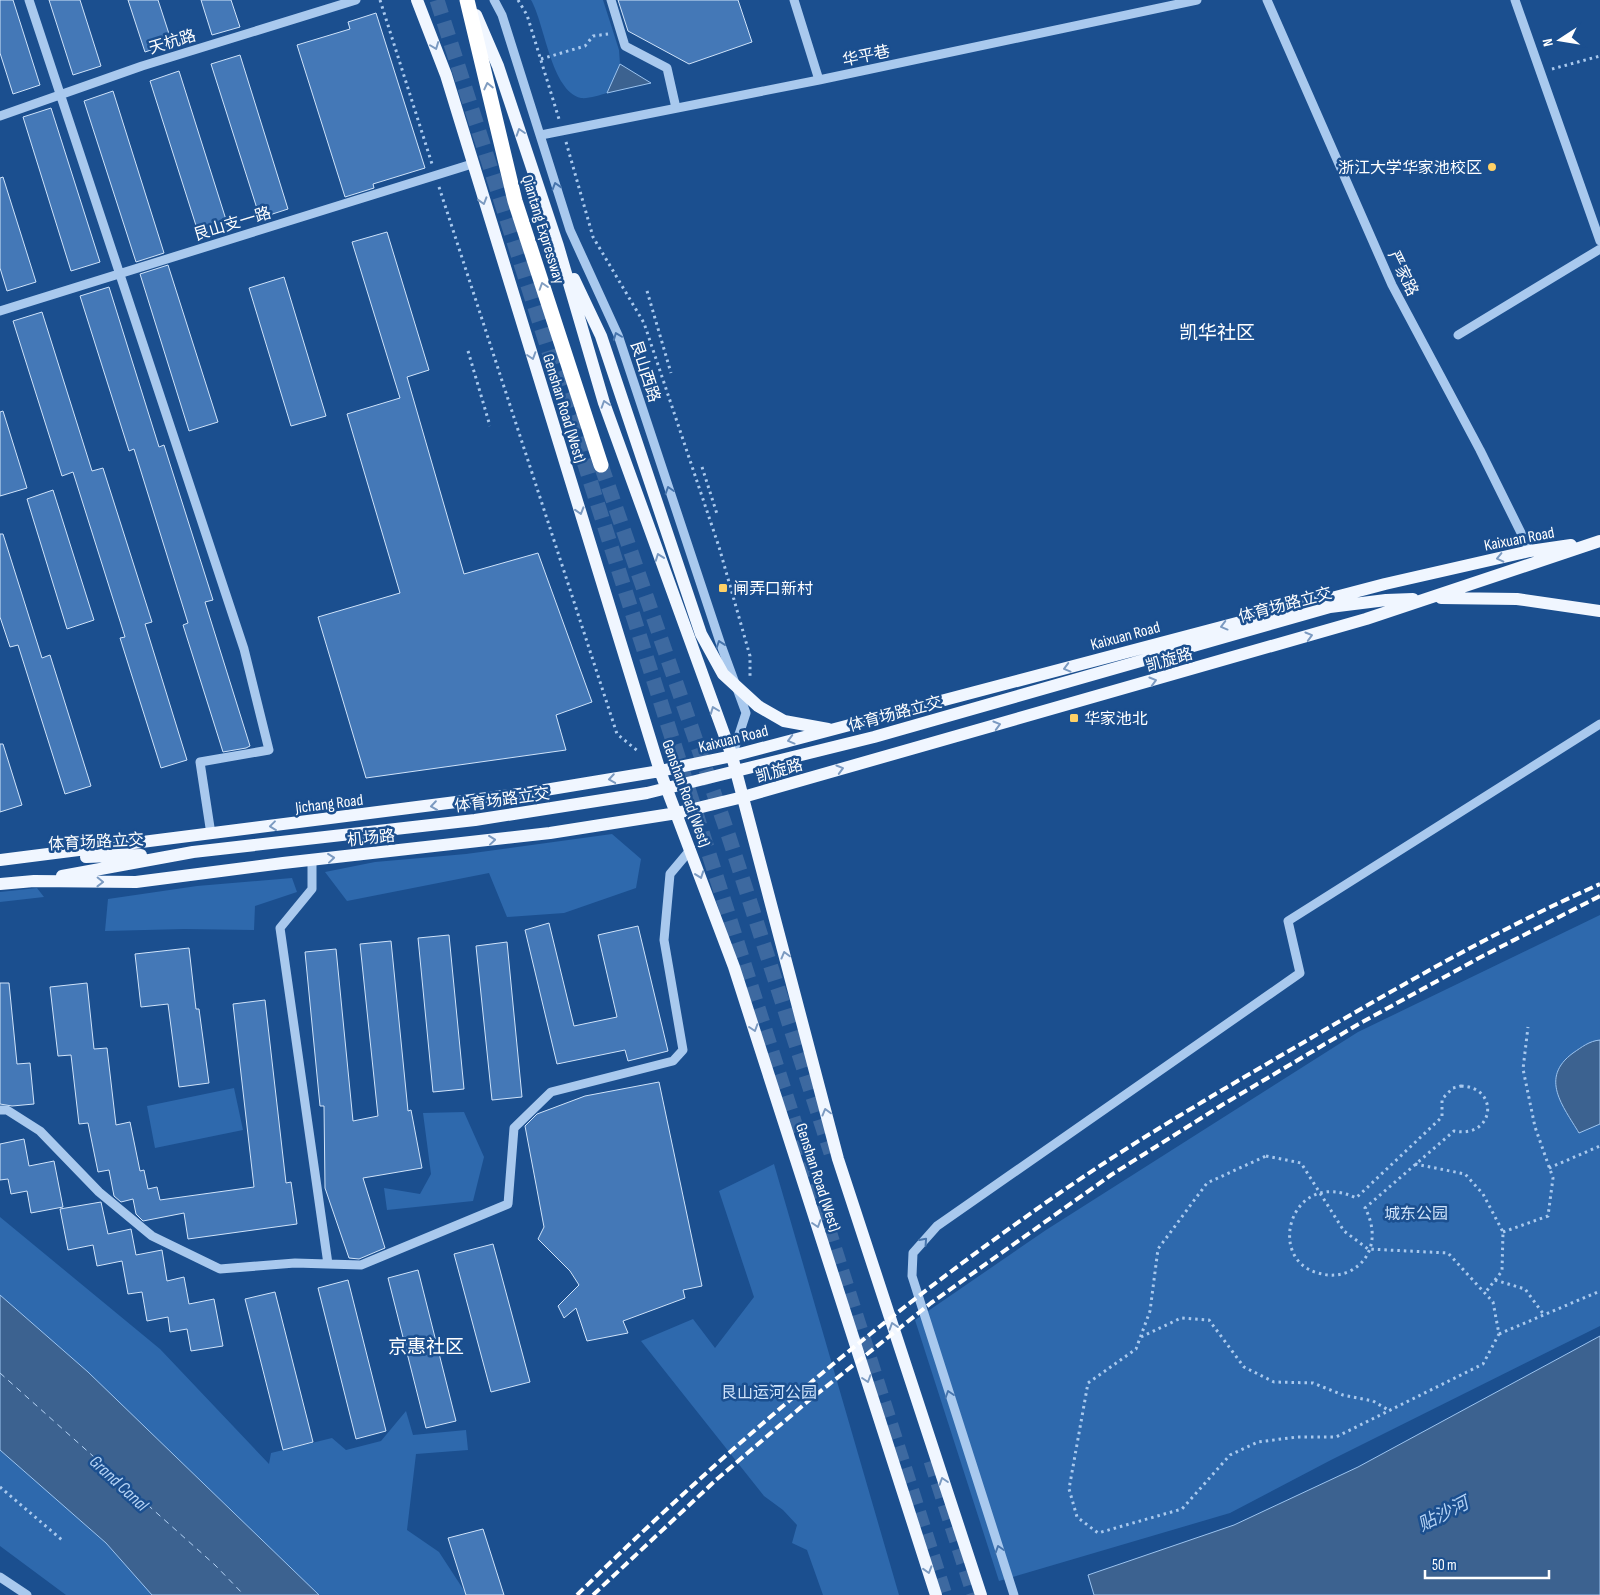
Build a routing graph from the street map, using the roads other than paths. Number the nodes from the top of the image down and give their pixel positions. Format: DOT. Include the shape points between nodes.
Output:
graph roads {
  1 [pos="29,0"];
  2 [pos="356,0"];
  3 [pos="417,0"];
  4 [pos="468,0"];
  5 [pos="494,0"];
  6 [pos="611,0"];
  7 [pos="794,0"];
  8 [pos="1197,0"];
  9 [pos="1266,0"];
  10 [pos="1515,0"];
  11 [pos="819,80"];
  12 [pos="61,95"];
  13 [pos="676,108"];
  14 [pos="0,116"];
  15 [pos="541,135"];
  16 [pos="472,164"];
  17 [pos="1600,241"];
  18 [pos="558,246"];
  19 [pos="1600,249"];
  20 [pos="120,274"];
  21 [pos="0,311"];
  22 [pos="1458,335"];
  23 [pos="601,465"];
  24 [pos="1600,541"];
  25 [pos="1530,551"];
  26 [pos="1600,611"];
  27 [pos="1600,724"];
  28 [pos="874,737"];
  29 [pos="732,756"];
  30 [pos="660,772"];
  31 [pos="743,797"];
  32 [pos="677,813"];
  33 [pos="211,834"];
  34 [pos="690,849"];
  35 [pos="193,852"];
  36 [pos="312,860"];
  37 [pos="0,861"];
  38 [pos="34,881"];
  39 [pos="0,884"];
  40 [pos="0,1110"];
  41 [pos="328,1264"];
  42 [pos="0,1577"];
  43 [pos="27,1595"];
  44 [pos="936,1595"];
  45 [pos="981,1595"];
  46 [pos="1014,1595"];
  1 -- 12 [label="street"];
  2 -- 12 [label="street, 天杭路" via="142,66"];
  3 -- 16 [label="main road, Genshan Road (West), one-way" via="446,75"];
  18 -- 4 [label="main road, Genshan Road (West), one-way" via="498,66"];
  23 -- 4 [label="highway, Qiantang Expressway, one-way" via="515,201"];
  5 -- 15 [label="street, 艮山西路" via="502,15"];
  6 -- 13 [label="street" via="625,46 667,68"];
  7 -- 11 [label="street"];
  8 -- 11 [label="street, 华平巷"];
  9 -- 25 [label="street, 严家路" via="1392,284"];
  10 -- 17 [label="street"];
  11 -- 13 [label="street, 华平巷"];
  12 -- 14 [label="street, 天杭路"];
  12 -- 20 [label="street"];
  13 -- 15 [label="street, 华平巷"];
  29 -- 15 [label="street, 艮山西路, one-way" via="746,713 618,335 570,230"];
  16 -- 20 [label="street, 艮山支一路"];
  16 -- 30 [label="main road, Genshan Road (West), one-way"];
  18 -- 28 [label="main road" via="602,336 701,634 723,674 758,706 784,721"];
  29 -- 18 [label="main road, Genshan Road (West), one-way" via="604,403"];
  19 -- 22 [label="street"];
  20 -- 21 [label="street, 艮山支一路"];
  20 -- 33 [label="street" via="244,649 269,750 200,762"];
  24 -- 25 [label="main road, Kaixuan Road"];
  31 -- 24 [label="main road, 凯旋路, one-way" via="1357,622"];
  25 -- 29 [label="main road, Kaixuan Road, one-way" via="1385,584"];
  26 -- 28 [label="main road, 体育场路立交" via="1517,599 1386,600 1330,607"];
  46 -- 27 [label="street, one-way" via="912,1276 913,1253 937,1226 1300,973 1288,921"];
  28 -- 35 [label="main road, 体育场路立交" via="647,793 572,806"];
  29 -- 30 [label="main road, Kaixuan Road"];
  29 -- 31 [label="main road, Genshan Road (West)"];
  30 -- 32 [label="main road, Genshan Road (West)"];
  30 -- 33 [label="main road, Jichang Road, one-way" via="508,796"];
  31 -- 32 [label="main road, 机场路"];
  45 -- 31 [label="main road, Genshan Road (West), one-way" via="838,1159"];
  32 -- 34 [label="main road, Genshan Road (West)"];
  36 -- 32 [label="main road, 机场路, one-way" via="550,833"];
  33 -- 37 [label="main road, Jichang Road"];
  34 -- 41 [label="street" via="670,874 664,940 683,1050 674,1061 551,1092 514,1128 508,1204 361,1266"];
  34 -- 44 [label="main road, Genshan Road (West), one-way" via="734,968"];
  35 -- 37 [label="main road, 体育场路立交"];
  35 -- 38 [label="main road, 体育场路立交"];
  38 -- 36 [label="main road, 机场路, one-way" via="136,882"];
  36 -- 41 [label="street" via="312,889 280,928"];
  38 -- 39 [label="main road, 机场路"];
  40 -- 41 [label="street" via="7,1110 40,1131 99,1192 152,1236 220,1269 295,1262"];
  42 -- 43 [label="street"];
}
